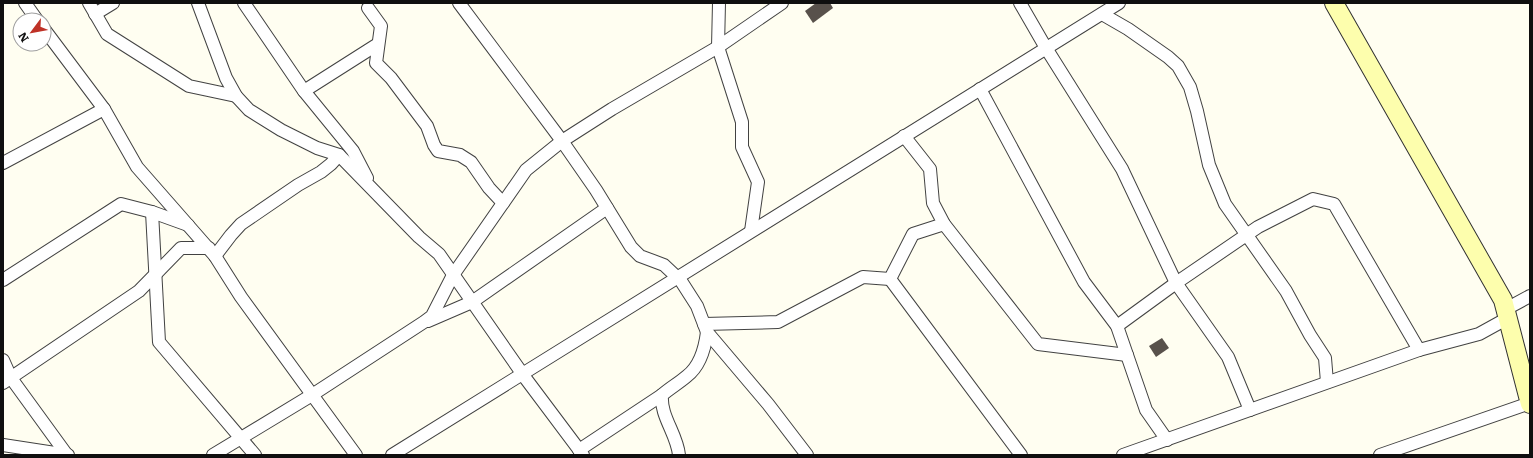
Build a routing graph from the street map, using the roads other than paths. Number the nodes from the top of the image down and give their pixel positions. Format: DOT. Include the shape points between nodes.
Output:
graph roads {
  1 [pos="25,3"];
  2 [pos="113,3"];
  3 [pos="198,3"];
  4 [pos="244,3"];
  5 [pos="459,3"];
  6 [pos="719,3"];
  7 [pos="782,3"];
  8 [pos="1020,3"];
  9 [pos="1119,3"];
  10 [pos="1334,3"];
  11 [pos="90,6"];
  12 [pos="368,8"];
  13 [pos="31,12"];
  14 [pos="1102,14"];
  15 [pos="52,40"];
  16 [pos="378,44"];
  17 [pos="718,48"];
  18 [pos="1046,48"];
  19 [pos="980,89"];
  20 [pos="304,91"];
  21 [pos="236,96"];
  22 [pos="104,109"];
  23 [pos="904,136"];
  24 [pos="562,141"];
  25 [pos="339,155"];
  26 [pos="3,163"];
  27 [pos="372,188"];
  28 [pos="503,203"];
  29 [pos="607,208"];
  30 [pos="152,212"];
  31 [pos="944,224"];
  32 [pos="189,226"];
  33 [pos="751,231"];
  34 [pos="1246,236"];
  35 [pos="212,252"];
  36 [pos="155,275"];
  37 [pos="452,275"];
  38 [pos="677,277"];
  39 [pos="890,279"];
  40 [pos="3,280"];
  41 [pos="1176,283"];
  42 [pos="1530,296"];
  43 [pos="472,302"];
  44 [pos="1507,314"];
  45 [pos="424,322"];
  46 [pos="1117,326"];
  47 [pos="705,328"];
  48 [pos="1419,350"];
  49 [pos="1127,355"];
  50 [pos="3,360"];
  51 [pos="522,373"];
  52 [pos="7,381"];
  53 [pos="1327,382"];
  54 [pos="312,395"];
  55 [pos="662,395"];
  56 [pos="1530,404"];
  57 [pos="1250,410"];
  58 [pos="242,438"];
  59 [pos="1167,440"];
  60 [pos="3,445"];
  61 [pos="581,452"];
  62 [pos="67,455"];
  63 [pos="213,455"];
  64 [pos="255,455"];
  65 [pos="356,455"];
  66 [pos="392,455"];
  67 [pos="679,455"];
  68 [pos="807,455"];
  69 [pos="1021,455"];
  70 [pos="1123,455"];
  71 [pos="1380,455"];
  1 -- 13 [label="street"];
  2 -- 11 [label="street"];
  3 -- 21 [label="street" via="226,78"];
  4 -- 20 [label="street"];
  5 -- 24 [label="street"];
  6 -- 17 [label="street"];
  7 -- 17 [label="street"];
  8 -- 18 [label="street"];
  9 -- 14 [label="street"];
  10 -- 44 [label="street" via="1503,300"];
  11 -- 21 [label="street" via="107,34 189,86"];
  12 -- 16 [label="street" via="381,26"];
  14 -- 18 [label="street"];
  14 -- 34 [label="street" via="1140,37 1178,66 1190,87 1214,178 1225,204"];
  15 -- 22 [label="street"];
  16 -- 20 [label="street"];
  16 -- 28 [label="street" via="376,63 391,78 427,126 434,146 438,151 460,155 471,162"];
  17 -- 24 [label="street" via="612,108"];
  17 -- 33 [label="street" via="742,122 742,147 758,182"];
  18 -- 19 [label="street"];
  18 -- 41 [label="street" via="1122,169"];
  19 -- 23 [label="street"];
  19 -- 46 [label="street" via="1084,282"];
  20 -- 27 [label="street" via="353,151"];
  21 -- 25 [label="street" via="249,110 281,130 317,148"];
  22 -- 26 [label="street"];
  22 -- 32 [label="street" via="137,166"];
  23 -- 31 [label="street" via="930,169 933,203"];
  23 -- 33 [label="street"];
  24 -- 28 [label="street" via="526,170"];
  24 -- 29 [label="street"];
  25 -- 27 [label="street"];
  25 -- 35 [label="street" via="321,172 241,224"];
  27 -- 37 [label="street" via="439,254"];
  28 -- 37 [label="street"];
  29 -- 38 [label="street" via="631,247 640,256 664,265"];
  29 -- 43 [label="street"];
  30 -- 32 [label="street"];
  30 -- 36 [label="street"];
  30 -- 40 [label="street" via="121,204"];
  31 -- 39 [label="street" via="913,234"];
  31 -- 49 [label="street" via="1038,344"];
  32 -- 35 [label="street"];
  33 -- 38 [label="street"];
  34 -- 41 [label="street"];
  34 -- 48 [label="street" via="1312,199 1334,204"];
  34 -- 53 [label="street" via="1286,291 1325,358"];
  35 -- 36 [label="street" via="181,248"];
  35 -- 54 [label="street" via="241,297"];
  36 -- 52 [label="street" via="139,291"];
  36 -- 58 [label="street" via="159,342"];
  37 -- 43 [label="street"];
  37 -- 45 [label="street" via="432,316"];
  38 -- 47 [label="street" via="697,306"];
  38 -- 51 [label="street"];
  39 -- 47 [label="street" via="863,277 778,322"];
  39 -- 69 [label="street"];
  41 -- 46 [label="street"];
  41 -- 57 [label="street" via="1228,357"];
  42 -- 44 [label="street"];
  43 -- 45 [label="street"];
  43 -- 51 [label="street"];
  44 -- 48 [label="street" via="1479,334"];
  44 -- 56 [label="street"];
  45 -- 54 [label="street"];
  46 -- 49 [label="street"];
  47 -- 55 [label="street" via="702,357 688,375"];
  47 -- 68 [label="street"];
  48 -- 53 [label="street"];
  49 -- 59 [label="street" via="1146,410"];
  50 -- 52 [label="street"];
  51 -- 61 [label="street"];
  51 -- 66 [label="street"];
  52 -- 62 [label="street"];
  53 -- 57 [label="street"];
  54 -- 58 [label="street"];
  54 -- 65 [label="street"];
  55 -- 61 [label="street"];
  55 -- 67 [label="street" via="661,402"];
  56 -- 71 [label="street"];
  57 -- 59 [label="street"];
  58 -- 63 [label="street"];
  58 -- 64 [label="street"];
  59 -- 70 [label="street"];
  60 -- 62 [label="street"];
}
